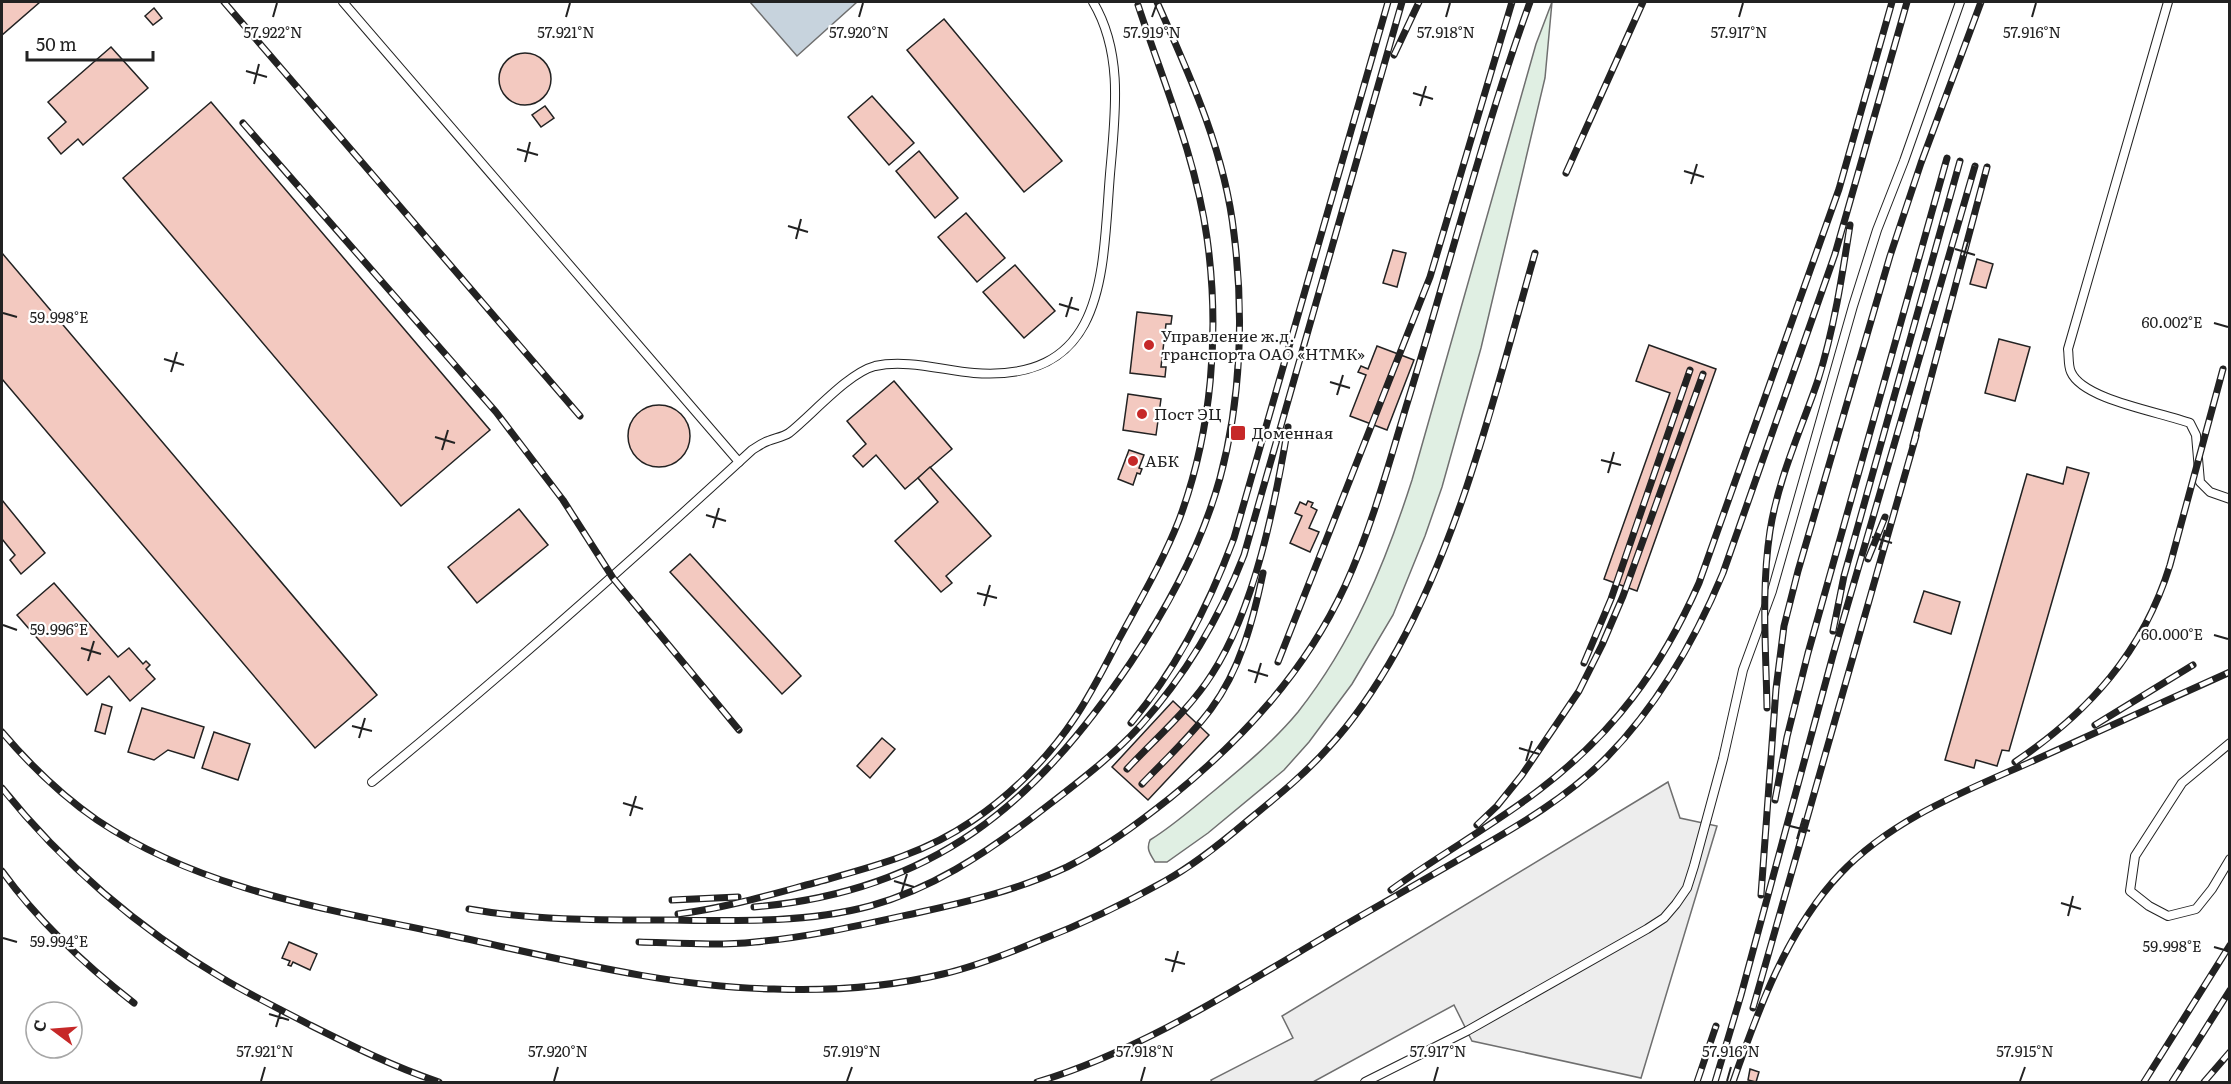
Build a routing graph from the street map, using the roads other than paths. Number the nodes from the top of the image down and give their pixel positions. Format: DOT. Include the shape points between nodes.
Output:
graph roads {
  1 [pos="343,2"];
  2 [pos="1093,2"];
  3 [pos="1960,2"];
  4 [pos="2168,2"];
  5 [pos="739,462"];
  6 [pos="2229,499"];
  7 [pos="2229,743"];
  8 [pos="372,782"];
  9 [pos="2229,859"];
  10 [pos="1365,1083"];
  1 -- 5 [label="lane"];
  2 -- 5 [label="lane" via="1102,17 1114,60 1116,103 1102,273 1090,316 1076,339 1036,366 999,373 891,364 872,367 847,382 786,435 767,441"];
  3 -- 10 [label="lane" via="1853,306 1772,591 1743,670 1723,759 1686,888 1664,918 1647,930"];
  4 -- 6 [label="lane" via="2068,349 2070,372 2080,385 2105,398 2190,423 2196,435 2200,482 2210,492"];
  5 -- 8 [label="lane" via="604,586"];
  7 -- 9 [label="lane" via="2182,783 2135,856 2130,891 2168,916 2196,909"];
}
